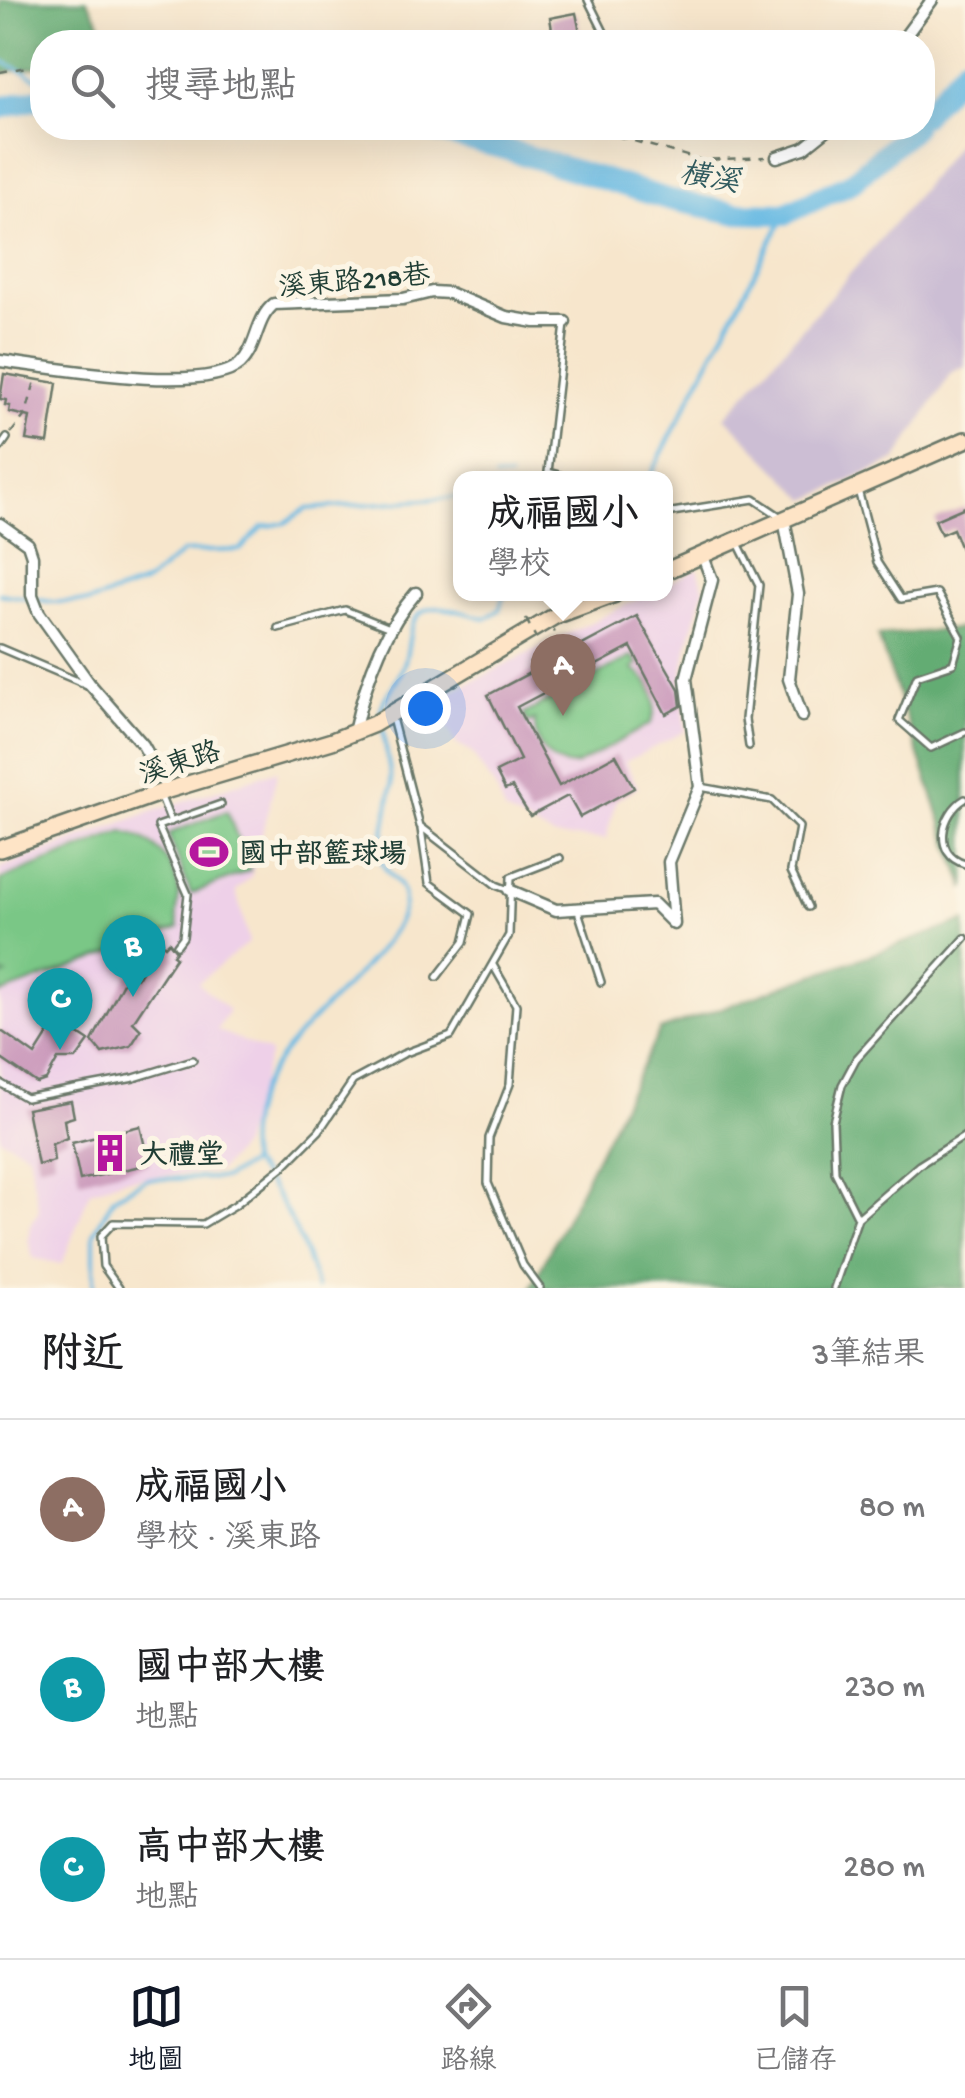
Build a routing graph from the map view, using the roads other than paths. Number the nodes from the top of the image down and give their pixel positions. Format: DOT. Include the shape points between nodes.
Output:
graph roads {
  1 [pos="588,0"];
  2 [pos="932,0"];
  3 [pos="604,30"];
  4 [pos="910,30"];
  5 [pos="814,140"];
  6 [pos="777,157"];
  7 [pos="565,322"];
  8 [pos="0,361"];
  9 [pos="7,438"];
  10 [pos="965,440"];
  11 [pos="0,448"];
  12 [pos="548,471"];
  13 [pos="857,487"];
  14 [pos="673,512"];
  15 [pos="784,518"];
  16 [pos="0,524"];
  17 [pos="736,538"];
  18 [pos="702,554"];
  19 [pos="673,568"];
  20 [pos="416,593"];
  21 [pos="596,601"];
  22 [pos="278,628"];
  23 [pos="390,628"];
  24 [pos="0,648"];
  25 [pos="94,688"];
  26 [pos="802,716"];
  27 [pos="383,718"];
  28 [pos="354,732"];
  29 [pos="965,732"];
  30 [pos="749,746"];
  31 [pos="700,787"];
  32 [pos="163,792"];
  33 [pos="965,798"];
  34 [pos="221,804"];
  35 [pos="172,822"];
  36 [pos="420,826"];
  37 [pos="0,849"];
  38 [pos="560,858"];
  39 [pos="965,864"];
  40 [pos="509,890"];
  41 [pos="577,908"];
  42 [pos="808,908"];
  43 [pos="965,938"];
  44 [pos="177,945"];
  45 [pos="493,965"];
  46 [pos="436,977"];
  47 [pos="601,982"];
  48 [pos="193,1060"];
  49 [pos="0,1083"];
  50 [pos="965,1136"];
  51 [pos="858,1218"];
  52 [pos="118,1288"];
  53 [pos="540,1288"];
  54 [pos="834,1288"];
  1 -- 3 [label="lane"];
  2 -- 4 [label="street"];
  5 -- 6 [label="street"];
  7 -- 8 [label="street, 溪東路218巷" via="506,317 432,292 274,304 243,361 190,378"];
  7 -- 12 [label="lane"];
  9 -- 11 [label="lane"];
  10 -- 13 [label="main road"];
  13 -- 15 [label="main road"];
  13 -- 29 [label="lane" via="878,562 901,599 937,593 961,637 953,664 917,676 898,720 931,748"];
  14 -- 15 [label="lane" via="754,499"];
  15 -- 17 [label="main road"];
  15 -- 26 [label="street" via="798,594 789,679"];
  16 -- 25 [label="street" via="28,544 33,599"];
  17 -- 18 [label="main road"];
  17 -- 30 [label="lane" via="759,585 745,718"];
  18 -- 19 [label="main road"];
  18 -- 31 [label="street" via="712,580 686,679"];
  20 -- 23 [label="street"];
  21 -- 27 [label="main road, 溪東路" via="555,616"];
  22 -- 23 [label="lane" via="345,610"];
  23 -- 28 [label="street"];
  24 -- 25 [label="lane"];
  25 -- 32 [label="street" via="142,745"];
  27 -- 28 [label="main road, 溪東路"];
  27 -- 36 [label="lane"];
  28 -- 32 [label="main road, 溪東路"];
  31 -- 41 [label="street" via="670,862 674,924 654,904"];
  31 -- 42 [label="lane" via="772,800 800,827 791,871"];
  32 -- 35 [label="lane"];
  32 -- 37 [label="main road, 溪東路"];
  33 -- 39 [label="lane" via="948,814 942,833 954,860"];
  34 -- 35 [label="lane"];
  35 -- 44 [label="lane" via="158,826 188,894"];
  36 -- 40 [label="lane"];
  36 -- 46 [label="lane" via="429,883 470,914 464,942"];
  38 -- 40 [label="lane" via="511,876"];
  40 -- 41 [label="street" via="556,910"];
  40 -- 45 [label="lane" via="510,935"];
  41 -- 47 [label="lane"];
  43 -- 51 [label="lane" via="856,1059 842,1086 833,1122 835,1172"];
  45 -- 52 [label="lane" via="452,1036 352,1081 319,1131 235,1204 203,1224 113,1223 101,1236 103,1266"];
  45 -- 53 [label="lane" via="516,1005 510,1084 489,1138 488,1183"];
  48 -- 49 [label="lane" via="26,1098"];
  50 -- 51 [label="lane"];
  51 -- 54 [label="lane"];
}
